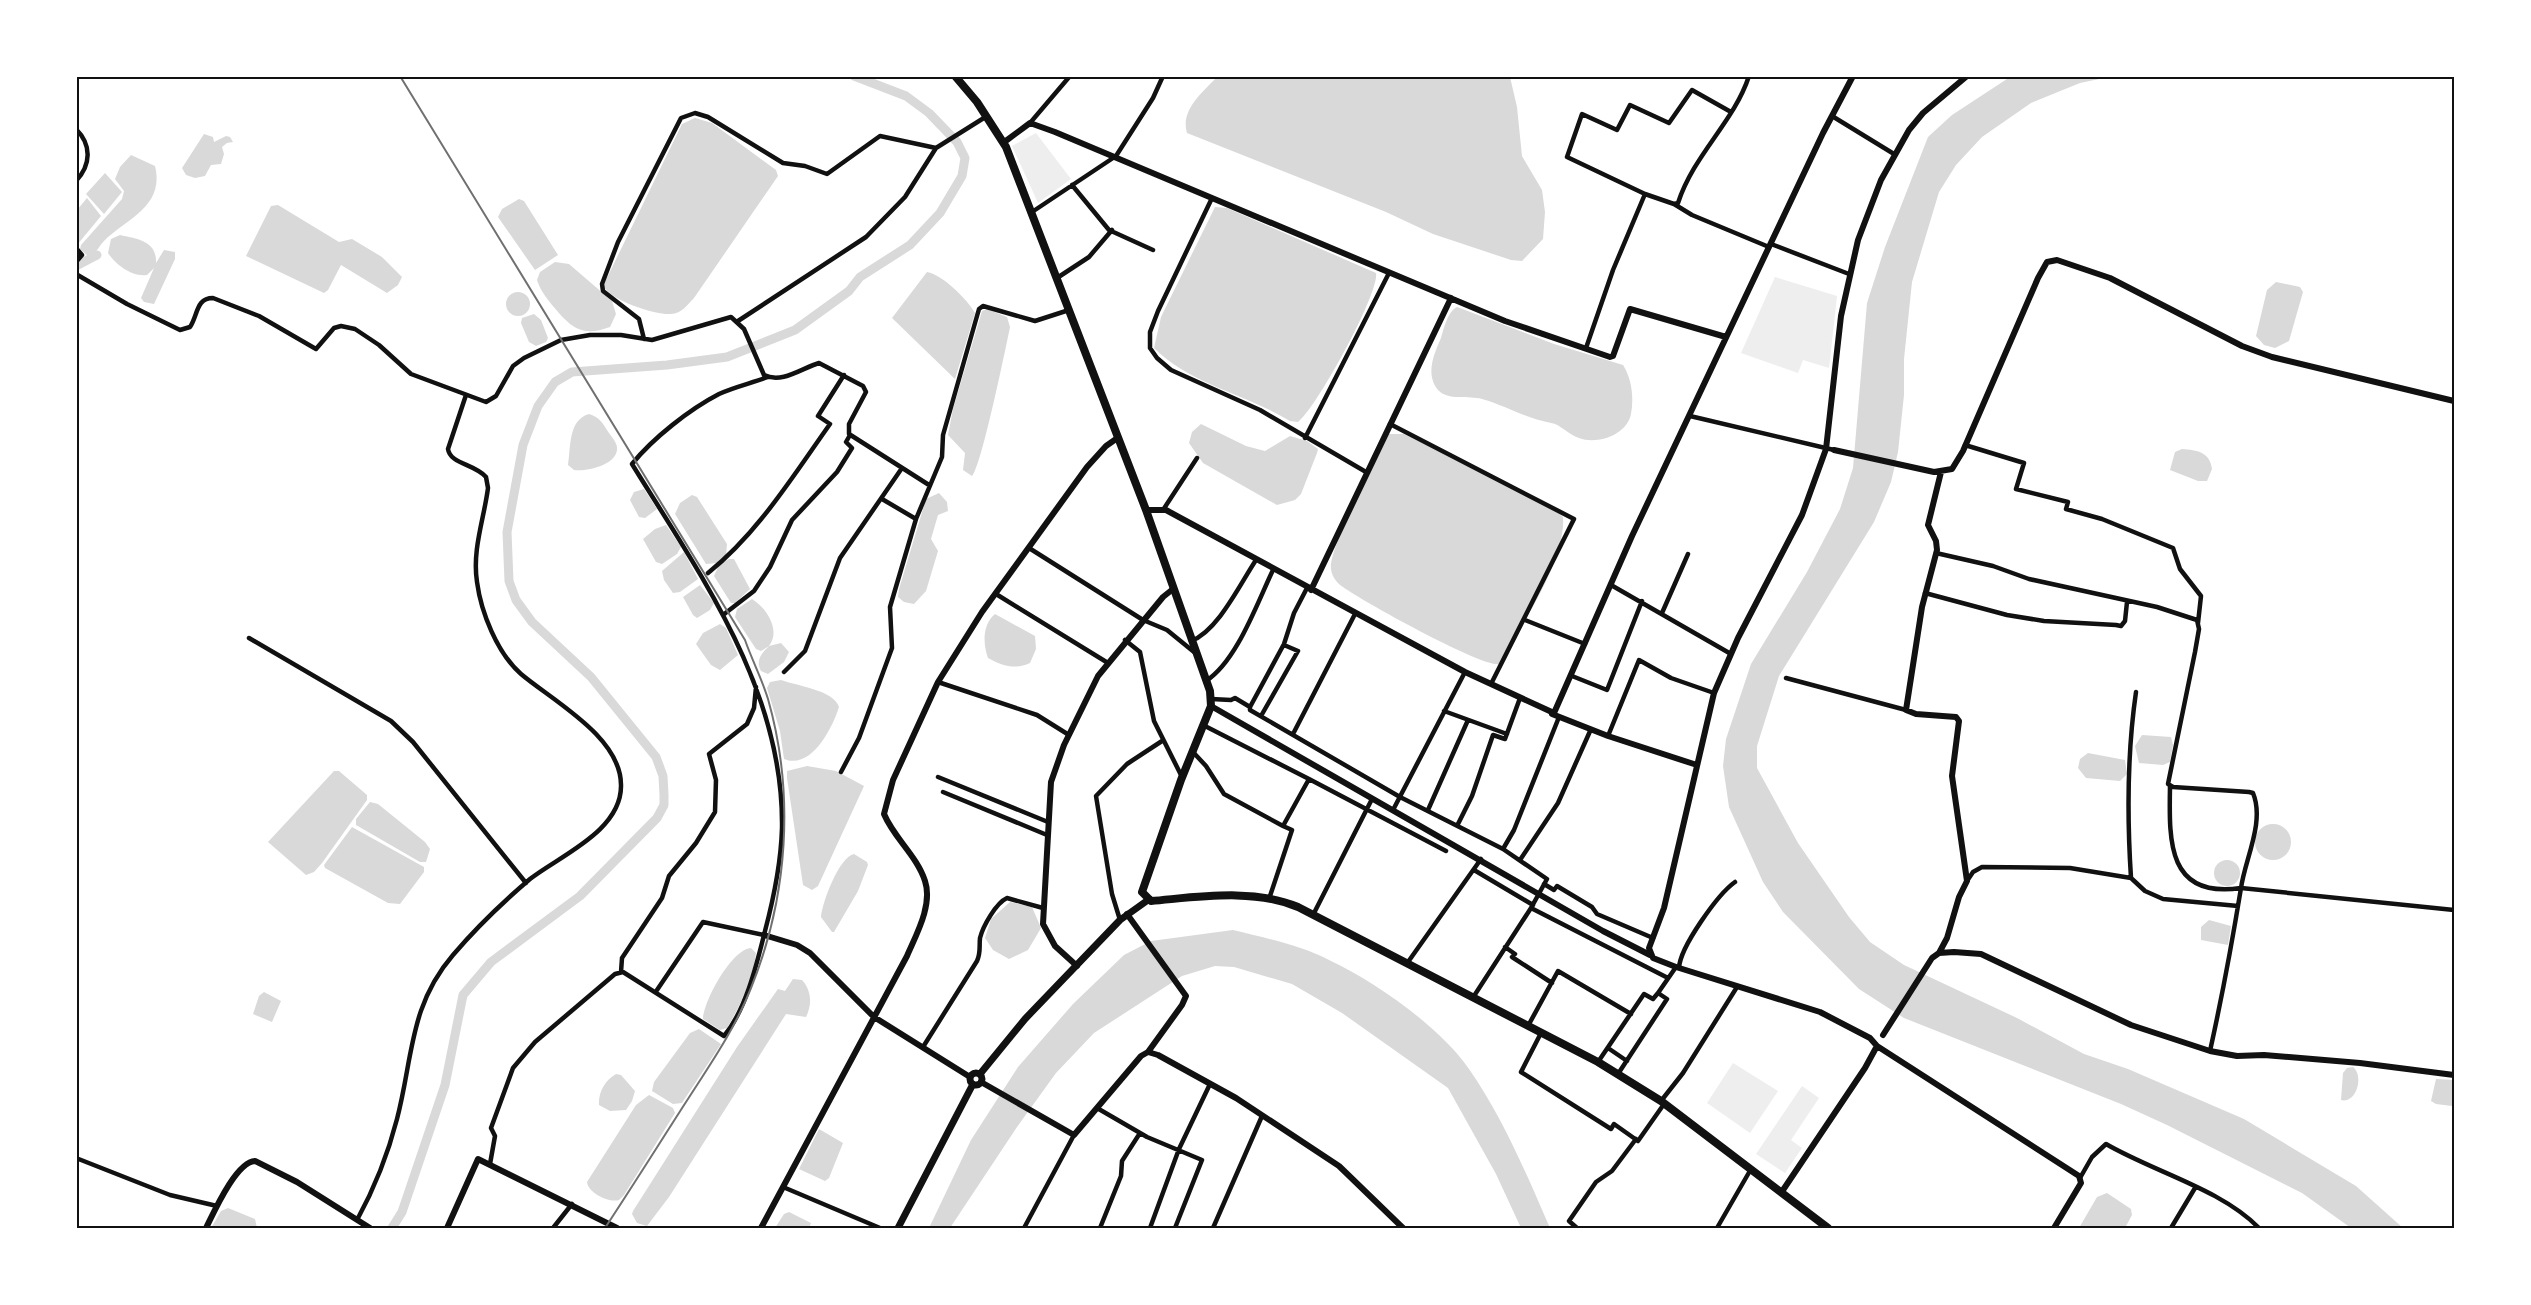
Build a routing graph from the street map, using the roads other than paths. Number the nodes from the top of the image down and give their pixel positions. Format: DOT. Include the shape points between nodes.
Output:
graph roads {
  1 [pos="955,76"];
  2 [pos="1070,76"];
  3 [pos="1163,76"];
  4 [pos="1749,76"];
  5 [pos="1853,76"];
  6 [pos="1967,76"];
  7 [pos="1731,112"];
  8 [pos="987,116"];
  9 [pos="1832,116"];
  10 [pos="1030,123"];
  11 [pos="76,129"];
  12 [pos="1004,143"];
  13 [pos="936,148"];
  14 [pos="1894,154"];
  15 [pos="1116,156"];
  16 [pos="76,181"];
  17 [pos="1072,184"];
  18 [pos="1646,194"];
  19 [pos="1212,198"];
  20 [pos="1674,204"];
  21 [pos="1032,212"];
  22 [pos="1112,230"];
  23 [pos="1770,246"];
  24 [pos="76,248"];
  25 [pos="1153,250"];
  26 [pos="76,262"];
  27 [pos="77,272"];
  28 [pos="1389,273"];
  29 [pos="1849,273"];
  30 [pos="1057,278"];
  31 [pos="1451,298"];
  32 [pos="1069,310"];
  33 [pos="738,321"];
  34 [pos="1726,338"];
  35 [pos="644,339"];
  36 [pos="1586,348"];
  37 [pos="844,375"];
  38 [pos="766,376"];
  39 [pos="466,395"];
  40 [pos="2454,401"];
  41 [pos="1690,416"];
  42 [pos="1390,424"];
  43 [pos="850,435"];
  44 [pos="1305,438"];
  45 [pos="1116,439"];
  46 [pos="1965,445"];
  47 [pos="1826,449"];
  48 [pos="1834,450"];
  49 [pos="1197,458"];
  50 [pos="902,468"];
  51 [pos="1366,472"];
  52 [pos="1941,472"];
  53 [pos="930,484"];
  54 [pos="882,499"];
  55 [pos="1146,510"];
  56 [pos="1163,510"];
  57 [pos="916,519"];
  58 [pos="1029,548"];
  59 [pos="1688,554"];
  60 [pos="1936,554"];
  61 [pos="1256,560"];
  62 [pos="1273,570"];
  63 [pos="708,573"];
  64 [pos="1611,585"];
  65 [pos="1309,589"];
  66 [pos="1173,590"];
  67 [pos="1925,593"];
  68 [pos="996,594"];
  69 [pos="1642,601"];
  70 [pos="2127,602"];
  71 [pos="1355,614"];
  72 [pos="1662,614"];
  73 [pos="723,615"];
  74 [pos="1143,620"];
  75 [pos="1525,620"];
  76 [pos="2198,623"];
  77 [pos="249,638"];
  78 [pos="1125,640"];
  79 [pos="1191,641"];
  80 [pos="1585,644"];
  81 [pos="1284,645"];
  82 [pos="1731,654"];
  83 [pos="1197,656"];
  84 [pos="1108,663"];
  85 [pos="784,672"];
  86 [pos="1465,672"];
  87 [pos="1572,676"];
  88 [pos="1786,678"];
  89 [pos="1206,681"];
  90 [pos="938,682"];
  91 [pos="1491,684"];
  92 [pos="757,685"];
  93 [pos="2136,692"];
  94 [pos="1714,693"];
  95 [pos="1520,698"];
  96 [pos="1211,702"];
  97 [pos="1250,707"];
  98 [pos="1906,710"];
  99 [pos="1444,711"];
  100 [pos="1551,713"];
  101 [pos="1262,716"];
  102 [pos="1559,717"];
  103 [pos="1468,720"];
  104 [pos="1203,725"];
  105 [pos="1591,729"];
  106 [pos="1293,734"];
  107 [pos="1507,734"];
  108 [pos="1069,735"];
  109 [pos="1608,736"];
  110 [pos="1162,741"];
  111 [pos="1192,751"];
  112 [pos="1697,765"];
  113 [pos="841,772"];
  114 [pos="938,777"];
  115 [pos="1182,777"];
  116 [pos="1309,779"];
  117 [pos="2170,786"];
  118 [pos="943,792"];
  119 [pos="1400,797"];
  120 [pos="1372,799"];
  121 [pos="1366,810"];
  122 [pos="1393,810"];
  123 [pos="1428,810"];
  124 [pos="1048,822"];
  125 [pos="1458,824"];
  126 [pos="1283,826"];
  127 [pos="1047,835"];
  128 [pos="1503,849"];
  129 [pos="1446,851"];
  130 [pos="1481,860"];
  131 [pos="1520,860"];
  132 [pos="1474,870"];
  133 [pos="2131,878"];
  134 [pos="1967,881"];
  135 [pos="1735,882"];
  136 [pos="526,883"];
  137 [pos="1544,884"];
  138 [pos="2241,888"];
  139 [pos="1540,894"];
  140 [pos="1269,899"];
  141 [pos="1148,900"];
  142 [pos="1532,906"];
  143 [pos="2238,906"];
  144 [pos="1043,908"];
  145 [pos="2454,910"];
  146 [pos="1127,914"];
  147 [pos="1313,915"];
  148 [pos="1120,920"];
  149 [pos="764,935"];
  150 [pos="1653,938"];
  151 [pos="1505,947"];
  152 [pos="1939,953"];
  153 [pos="1650,955"];
  154 [pos="1408,962"];
  155 [pos="1077,966"];
  156 [pos="1677,967"];
  157 [pos="621,972"];
  158 [pos="1668,978"];
  159 [pos="1552,983"];
  160 [pos="1737,987"];
  161 [pos="657,990"];
  162 [pos="1658,993"];
  163 [pos="1474,996"];
  164 [pos="1631,1014"];
  165 [pos="874,1017"];
  166 [pos="1527,1027"];
  167 [pos="1541,1033"];
  168 [pos="1883,1035"];
  169 [pos="1876,1046"];
  170 [pos="923,1047"];
  171 [pos="1608,1048"];
  172 [pos="2210,1051"];
  173 [pos="1148,1052"];
  174 [pos="1627,1061"];
  175 [pos="1598,1062"];
  176 [pos="1618,1074"];
  177 [pos="2454,1076"];
  178 [pos="977,1082"];
  179 [pos="1210,1084"];
  180 [pos="1662,1103"];
  181 [pos="1096,1108"];
  182 [pos="1262,1116"];
  183 [pos="1140,1133"];
  184 [pos="1074,1134"];
  185 [pos="1636,1139"];
  186 [pos="1179,1149"];
  187 [pos="76,1158"];
  188 [pos="490,1164"];
  189 [pos="1751,1169"];
  190 [pos="2080,1178"];
  191 [pos="783,1187"];
  192 [pos="2195,1188"];
  193 [pos="1781,1193"];
  194 [pos="572,1204"];
  195 [pos="217,1206"];
  196 [pos="360,1222"];
  197 [pos="206,1228"];
  198 [pos="370,1228"];
  199 [pos="447,1228"];
  200 [pos="553,1228"];
  201 [pos="617,1228"];
  202 [pos="761,1228"];
  203 [pos="880,1228"];
  204 [pos="898,1228"];
  205 [pos="1024,1228"];
  206 [pos="1100,1228"];
  207 [pos="1150,1228"];
  208 [pos="1176,1228"];
  209 [pos="1213,1228"];
  210 [pos="1403,1228"];
  211 [pos="1577,1228"];
  212 [pos="1717,1228"];
  213 [pos="1828,1228"];
  214 [pos="2054,1228"];
  215 [pos="2171,1228"];
  216 [pos="2259,1228"];
  1 -- 8 [label="main road"];
  2 -- 10 [label="street"];
  3 -- 15 [label="street"];
  4 -- 7 [label="street"];
  5 -- 9 [label="street"];
  6 -- 14 [label="street" via="1923,113"];
  7 -- 18 [label="street" via="1692,90 1669,123 1630,105 1617,130 1582,114 1567,157"];
  7 -- 20 [label="street" via="1695,163 1678,203"];
  8 -- 12 [label="main road"];
  8 -- 13 [label="street"];
  9 -- 14 [label="street"];
  9 -- 23 [label="street"];
  10 -- 12 [label="street"];
  10 -- 15 [label="street"];
  11 -- 16 [label="street" via="87,144 88,160"];
  12 -- 21 [label="main road"];
  13 -- 33 [label="street" via="905,197 866,237"];
  13 -- 35 [label="street" via="880,136 827,174 783,163 708,117 695,113 681,118 618,242 602,284 603,291 639,319"];
  14 -- 29 [label="street" via="1872,202"];
  15 -- 17 [label="street"];
  15 -- 19 [label="street"];
  17 -- 21 [label="street"];
  17 -- 22 [label="street" via="1103,220 1101,223"];
  18 -- 20 [label="street"];
  18 -- 36 [label="street" via="1613,270"];
  19 -- 28 [label="street"];
  19 -- 44 [label="street" via="1152,324 1150,348 1171,370 1260,410"];
  20 -- 23 [label="street"];
  21 -- 30 [label="main road"];
  22 -- 25 [label="street"];
  22 -- 30 [label="street" via="1089,257"];
  23 -- 29 [label="street"];
  23 -- 34 [label="street"];
  24 -- 26 [label="street" via="82,255"];
  27 -- 39 [label="street" via="127,304 180,330 190,327 205,298 259,316 316,349 334,328 348,327 379,345 411,374"];
  28 -- 31 [label="street"];
  28 -- 44 [label="street"];
  29 -- 47 [label="street"];
  30 -- 32 [label="main road"];
  31 -- 36 [label="street"];
  31 -- 42 [label="street"];
  32 -- 45 [label="main road"];
  32 -- 53 [label="street" via="1035,321 995,308 979,309 943,435 942,457"];
  33 -- 35 [label="street" via="731,317"];
  33 -- 38 [label="street"];
  34 -- 36 [label="street" via="1630,309 1613,357"];
  34 -- 41 [label="street"];
  35 -- 39 [label="street" via="590,335 561,340 513,366 491,401"];
  37 -- 38 [label="street" via="819,363 802,372"];
  37 -- 43 [label="street" via="866,392 848,428"];
  37 -- 63 [label="street" via="818,416 830,424 733,553"];
  38 -- 73 [label="street" via="707,401 655,440 632,464"];
  39 -- 136 [label="street" via="448,449 455,461 471,465 486,477 487,497 476,555 482,605 492,633 520,673 557,699 606,746 621,785 602,828"];
  40 -- 46 [label="street" via="2272,357 2242,346 2134,289 2085,267 2057,260 2047,262 2038,278"];
  41 -- 47 [label="street"];
  41 -- 64 [label="street"];
  42 -- 51 [label="street"];
  42 -- 75 [label="street" via="1574,519"];
  43 -- 50 [label="street"];
  43 -- 73 [label="street" via="846,442 852,448 837,472 792,520 762,580 742,602"];
  44 -- 51 [label="street"];
  45 -- 55 [label="main road"];
  45 -- 58 [label="street" via="1096,456"];
  46 -- 52 [label="street" via="1952,469"];
  46 -- 76 [label="street" via="2024,463 2016,489 2068,502 2066,509 2173,548 2180,569 2201,596"];
  47 -- 48 [label="street"];
  47 -- 82 [label="street" via="1802,515"];
  48 -- 52 [label="street"];
  49 -- 56 [label="street"];
  50 -- 53 [label="street"];
  50 -- 54 [label="street"];
  51 -- 65 [label="street"];
  52 -- 60 [label="street" via="1928,525 1936,541"];
  53 -- 57 [label="street"];
  54 -- 57 [label="street"];
  54 -- 85 [label="street" via="840,558 805,651"];
  55 -- 56 [label="street"];
  55 -- 66 [label="main road"];
  56 -- 61 [label="street"];
  57 -- 113 [label="street" via="890,607 892,648 859,738"];
  58 -- 68 [label="street"];
  58 -- 74 [label="street"];
  59 -- 72 [label="street"];
  60 -- 67 [label="street"];
  60 -- 70 [label="street"];
  61 -- 62 [label="street"];
  61 -- 79 [label="street" via="1215,623 1202,638"];
  62 -- 65 [label="street"];
  62 -- 89 [label="street" via="1244,631 1216,674"];
  64 -- 69 [label="street"];
  64 -- 80 [label="street"];
  65 -- 71 [label="street"];
  65 -- 81 [label="street" via="1294,613"];
  66 -- 74 [label="street"];
  66 -- 79 [label="main road"];
  67 -- 70 [label="street" via="2007,615 2121,626"];
  67 -- 98 [label="street"];
  68 -- 84 [label="street"];
  68 -- 90 [label="street"];
  69 -- 72 [label="street"];
  69 -- 87 [label="street" via="1606,690"];
  70 -- 76 [label="street" via="2192,617"];
  71 -- 86 [label="street"];
  71 -- 106 [label="street"];
  72 -- 82 [label="street"];
  73 -- 92 [label="street"];
  74 -- 78 [label="street"];
  74 -- 83 [label="street" via="1172,634"];
  75 -- 80 [label="street"];
  75 -- 91 [label="street"];
  76 -- 117 [label="street"];
  77 -- 136 [label="street" via="391,721 413,742"];
  78 -- 84 [label="street"];
  78 -- 110 [label="street" via="1140,652 1150,706"];
  79 -- 83 [label="main road"];
  80 -- 87 [label="street"];
  81 -- 97 [label="street"];
  81 -- 101 [label="street" via="1298,651"];
  82 -- 94 [label="street"];
  83 -- 89 [label="main road"];
  84 -- 108 [label="street"];
  86 -- 91 [label="street"];
  86 -- 99 [label="street"];
  87 -- 100 [label="street" via="1557,711"];
  88 -- 98 [label="street"];
  89 -- 96 [label="main road"];
  90 -- 108 [label="street" via="1037,715"];
  90 -- 165 [label="street" via="893,780 885,807 888,822 925,881 926,905 907,956"];
  91 -- 95 [label="street"];
  92 -- 149 [label="street" via="775,755 781,811 779,867"];
  92 -- 157 [label="street" via="747,724 709,754 716,780 715,812 669,876 662,898 622,958"];
  93 -- 133 [label="street" via="2127,788"];
  94 -- 109 [label="street" via="1671,678 1639,660"];
  94 -- 112 [label="street"];
  95 -- 100 [label="street"];
  95 -- 107 [label="street"];
  96 -- 97 [label="street" via="1235,698"];
  96 -- 104 [label="main road"];
  96 -- 120 [label="street"];
  97 -- 101 [label="street"];
  98 -- 134 [label="street" via="1956,717 1959,721 1952,777"];
  99 -- 103 [label="street"];
  99 -- 119 [label="street"];
  100 -- 102 [label="street"];
  101 -- 106 [label="street"];
  102 -- 105 [label="street"];
  102 -- 128 [label="street"];
  103 -- 107 [label="street"];
  103 -- 123 [label="street"];
  104 -- 111 [label="main road"];
  104 -- 116 [label="street"];
  105 -- 109 [label="street"];
  105 -- 131 [label="street" via="1558,803"];
  106 -- 119 [label="street"];
  107 -- 125 [label="street" via="1504,739 1494,735"];
  108 -- 124 [label="street" via="1051,782"];
  109 -- 112 [label="street"];
  110 -- 115 [label="street"];
  110 -- 148 [label="street" via="1127,764 1096,796"];
  111 -- 115 [label="main road"];
  111 -- 126 [label="street" via="1224,794"];
  112 -- 150 [label="street" via="1664,908"];
  114 -- 124 [label="street"];
  115 -- 141 [label="main road" via="1143,888"];
  116 -- 121 [label="street"];
  116 -- 126 [label="street"];
  117 -- 138 [label="street" via="2173,856 2181,871 2200,885 2216,890"];
  117 -- 138 [label="street" via="2254,794 2255,826"];
  118 -- 127 [label="street"];
  119 -- 122 [label="street"];
  119 -- 123 [label="street"];
  120 -- 121 [label="street"];
  120 -- 122 [label="street"];
  121 -- 129 [label="street"];
  121 -- 147 [label="street"];
  122 -- 130 [label="street"];
  123 -- 125 [label="street"];
  124 -- 127 [label="street"];
  125 -- 128 [label="street"];
  126 -- 140 [label="street" via="1292,831"];
  127 -- 144 [label="street"];
  128 -- 131 [label="street"];
  130 -- 132 [label="street"];
  130 -- 139 [label="street"];
  131 -- 137 [label="street" via="1546,879"];
  132 -- 142 [label="street"];
  132 -- 154 [label="street"];
  133 -- 134 [label="street" via="2070,868 1982,867"];
  133 -- 143 [label="street" via="2145,891 2163,899"];
  134 -- 152 [label="street"];
  135 -- 156 [label="street" via="1695,932"];
  136 -- 196 [label="street" via="479,926 425,993 397,1120"];
  137 -- 139 [label="street"];
  137 -- 150 [label="street" via="1554,890 1557,886 1597,914"];
  138 -- 143 [label="street"];
  138 -- 145 [label="street"];
  139 -- 142 [label="street"];
  139 -- 153 [label="street"];
  140 -- 141 [label="main road"];
  140 -- 147 [label="main road" via="1284,901"];
  141 -- 146 [label="main road"];
  142 -- 151 [label="street"];
  142 -- 158 [label="street"];
  143 -- 172 [label="street"];
  144 -- 155 [label="street" via="1047,936"];
  144 -- 170 [label="street" via="1007,898 999,902 981,937 976,961"];
  146 -- 148 [label="main road"];
  146 -- 173 [label="street" via="1186,1000"];
  147 -- 154 [label="main road"];
  148 -- 155 [label="main road"];
  149 -- 157 [label="street" via="749,986 724,1035"];
  149 -- 161 [label="street" via="703,922"];
  149 -- 165 [label="street" via="810,953"];
  150 -- 153 [label="street"];
  151 -- 159 [label="street" via="1515,954 1512,957"];
  151 -- 163 [label="street"];
  152 -- 168 [label="street"];
  152 -- 172 [label="street" via="1981,954 2131,1025"];
  153 -- 156 [label="street"];
  154 -- 163 [label="main road"];
  155 -- 178 [label="main road" via="1025,1019 980,1074 974,1073"];
  156 -- 158 [label="street"];
  156 -- 160 [label="street"];
  157 -- 188 [label="street" via="599,986 536,1042 513,1068 491,1128 495,1136"];
  158 -- 162 [label="street"];
  159 -- 164 [label="street" via="1558,971"];
  159 -- 166 [label="street"];
  160 -- 169 [label="street" via="1820,1012 1870,1038"];
  160 -- 180 [label="street"];
  162 -- 164 [label="street" via="1653,999 1644,993"];
  162 -- 174 [label="street" via="1667,999"];
  163 -- 166 [label="main road"];
  164 -- 171 [label="street"];
  165 -- 170 [label="street"];
  165 -- 191 [label="street"];
  166 -- 167 [label="main road"];
  167 -- 175 [label="main road"];
  167 -- 185 [label="street" via="1521,1072 1611,1129 1614,1124"];
  168 -- 169 [label="street"];
  169 -- 190 [label="street"];
  169 -- 193 [label="street"];
  170 -- 178 [label="street"];
  171 -- 174 [label="street"];
  171 -- 175 [label="street"];
  172 -- 177 [label="street" via="2360,1063"];
  173 -- 179 [label="street"];
  173 -- 181 [label="street"];
  174 -- 176 [label="street"];
  175 -- 176 [label="main road"];
  176 -- 180 [label="main road"];
  178 -- 184 [label="street"];
  178 -- 204 [label="main road"];
  179 -- 182 [label="street"];
  179 -- 186 [label="street"];
  180 -- 185 [label="street"];
  180 -- 189 [label="main road"];
  181 -- 183 [label="street"];
  181 -- 184 [label="street"];
  182 -- 209 [label="street"];
  182 -- 210 [label="street" via="1339,1166"];
  183 -- 186 [label="street"];
  183 -- 206 [label="street" via="1122,1161 1121,1176"];
  184 -- 205 [label="street"];
  185 -- 211 [label="street" via="1612,1171 1596,1182 1569,1221"];
  186 -- 207 [label="street"];
  186 -- 208 [label="street" via="1202,1160"];
  187 -- 195 [label="street" via="170,1195"];
  188 -- 194 [label="street"];
  188 -- 199 [label="street" via="476,1161"];
  189 -- 193 [label="main road"];
  189 -- 212 [label="street"];
  190 -- 192 [label="street" via="2092,1157 2106,1144"];
  190 -- 214 [label="street" via="2081,1183"];
  191 -- 202 [label="street"];
  191 -- 203 [label="street"];
  192 -- 215 [label="street"];
  192 -- 216 [label="street"];
  193 -- 213 [label="main road"];
  194 -- 200 [label="street"];
  194 -- 201 [label="street"];
  195 -- 196 [label="street" via="240,1168 255,1161"];
  195 -- 197 [label="street"];
  196 -- 198 [label="street"];
}
